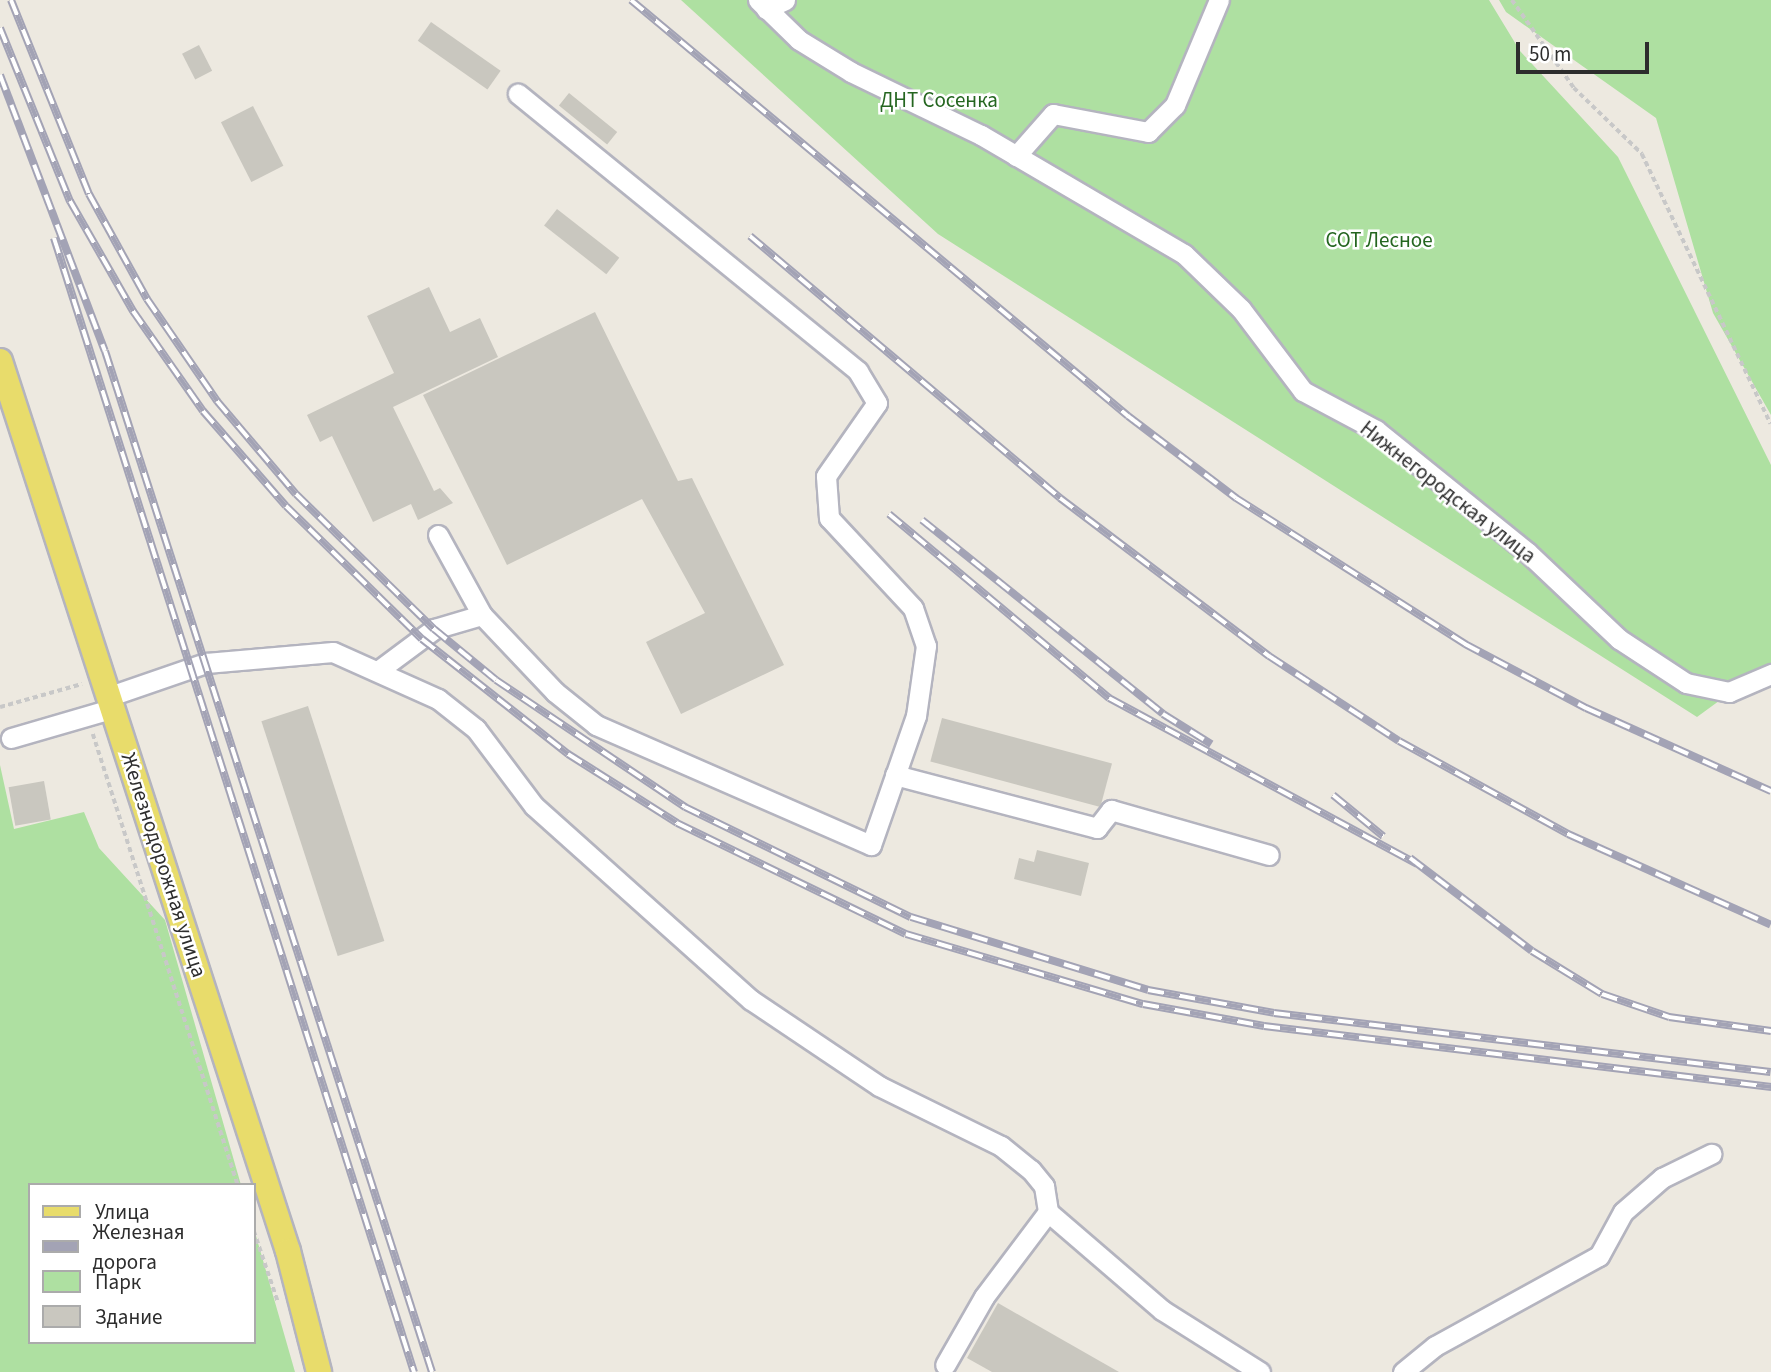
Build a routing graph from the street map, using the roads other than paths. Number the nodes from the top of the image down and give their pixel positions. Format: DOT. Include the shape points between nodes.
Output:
graph roads {
  1 [pos="785,0"];
  2 [pos="1219,0"];
  3 [pos="762,5"];
  4 [pos="518,94"];
  5 [pos="1016,156"];
  6 [pos="0,361"];
  7 [pos="438,535"];
  8 [pos="482,615"];
  9 [pos="379,670"];
  10 [pos="1771,674"];
  11 [pos="112,702"];
  12 [pos="11,738"];
  13 [pos="895,775"];
  14 [pos="1269,855"];
  15 [pos="1711,1154"];
  16 [pos="1048,1213"];
  17 [pos="945,1365"];
  18 [pos="319,1372"];
  19 [pos="1260,1372"];
  20 [pos="1403,1372"];
  1 -- 3 [label="street"];
  2 -- 5 [label="street" via="1175,105 1148,132 1053,114"];
  3 -- 5 [label="street, Нижнегородская улица" via="799,40 851,72"];
  4 -- 13 [label="street" via="858,371 877,403 826,476 829,518 913,608 926,646 916,716"];
  5 -- 10 [label="street, Нижнегородская улица" via="1184,254 1241,309 1303,391 1376,430 1527,552 1619,639 1686,683 1729,692"];
  6 -- 11 [label="main road, Железнодорожная улица"];
  7 -- 8 [label="street"];
  8 -- 9 [label="street" via="434,629"];
  8 -- 13 [label="street" via="555,692 596,725 871,845"];
  9 -- 11 [label="street" via="333,653 252,657 191,667"];
  9 -- 16 [label="street" via="438,699 476,729 534,806 751,1000 879,1086 1001,1146 1031,1170 1044,1186"];
  11 -- 12 [label="street"];
  11 -- 18 [label="main road, Железнодорожная улица" via="288,1251"];
  13 -- 14 [label="street" via="1097,828 1111,810"];
  15 -- 20 [label="street" via="1662,1178 1623,1212 1600,1256 1435,1346"];
  16 -- 17 [label="street" via="984,1297"];
  16 -- 19 [label="street" via="1162,1310"];
}
